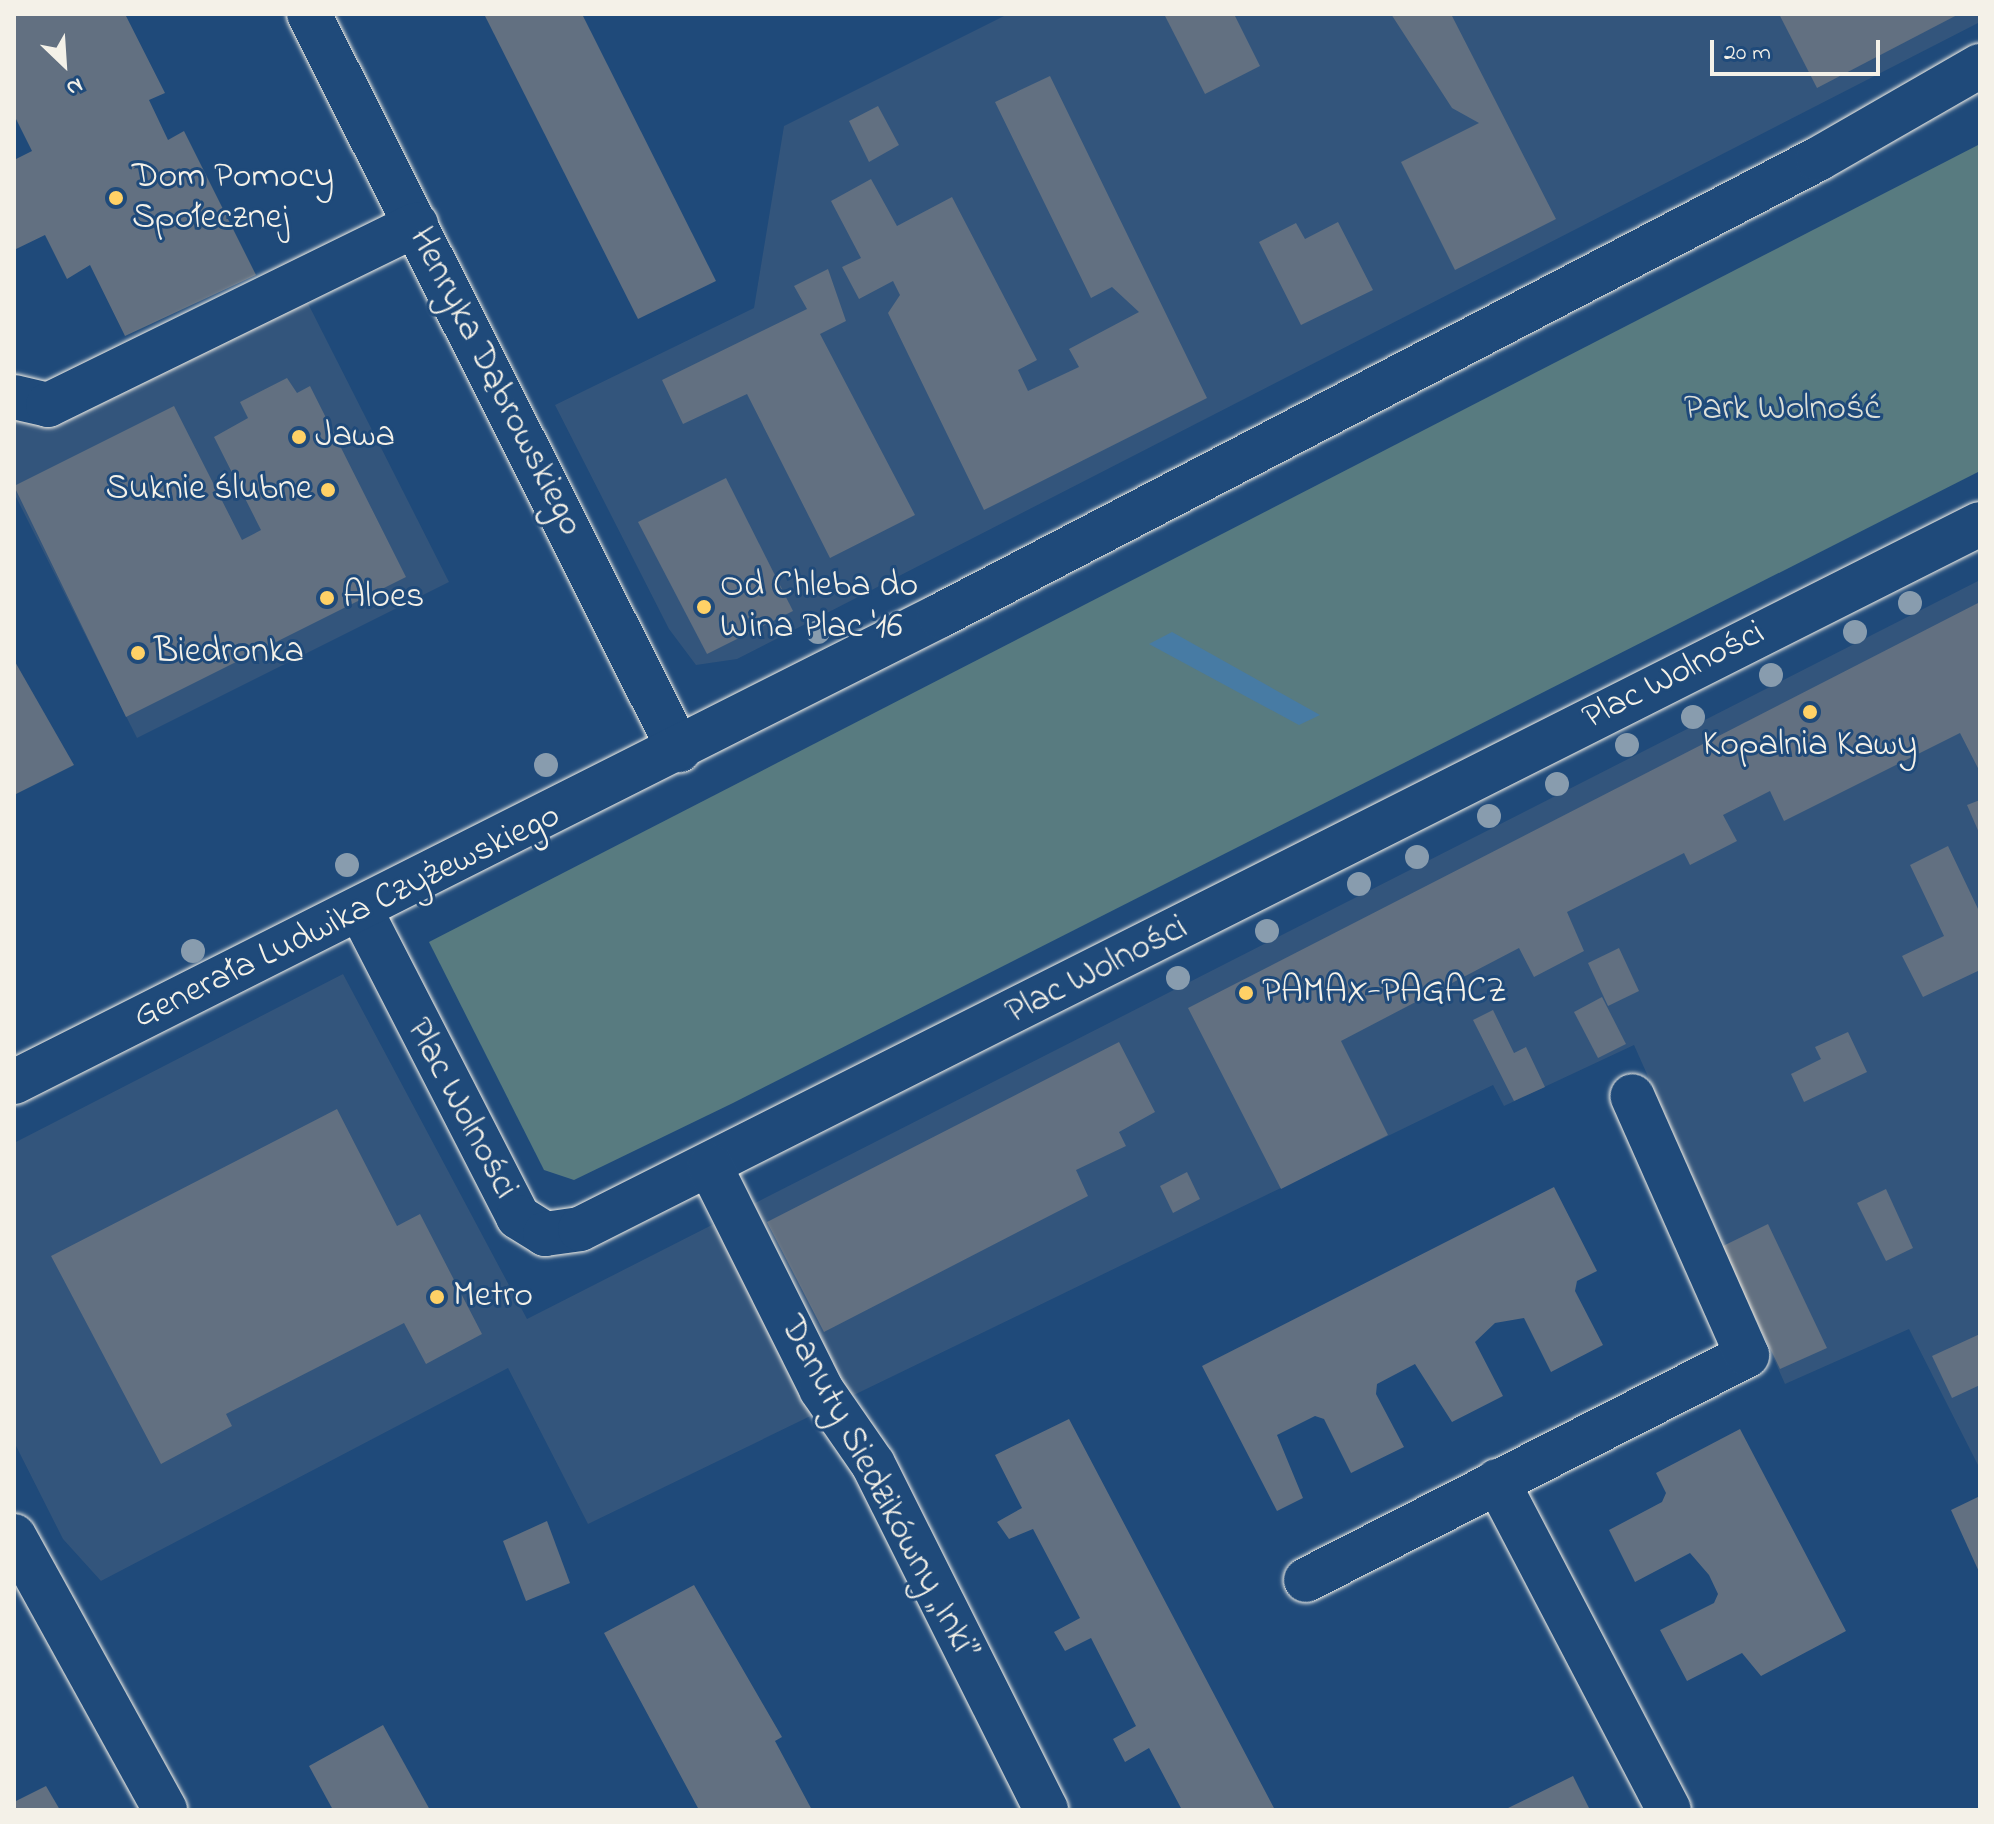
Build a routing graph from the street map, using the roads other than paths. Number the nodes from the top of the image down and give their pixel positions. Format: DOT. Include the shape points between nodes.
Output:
graph roads {
  1 [pos="309,14"];
  2 [pos="1980,66"];
  3 [pos="1980,98"];
  4 [pos="1818,159"];
  5 [pos="416,225"];
  6 [pos="14,397"];
  7 [pos="1980,524"];
  8 [pos="679,750"];
  9 [pos="361,911"];
  10 [pos="14,1082"];
  11 [pos="1632,1096"];
  12 [pos="710,1166"];
  13 [pos="1497,1481"];
  14 [pos="14,1536"];
  15 [pos="1306,1580"];
  16 [pos="165,1810"];
  17 [pos="1046,1810"];
  18 [pos="1669,1810"];
  1 -- 5 [label="street, Henryka Dąbrowskiego"];
  2 -- 4 [label="street"];
  3 -- 4 [label="street"];
  4 -- 8 [label="street"];
  5 -- 6 [label="street" via="48,405"];
  5 -- 8 [label="street, Henryka Dąbrowskiego"];
  7 -- 12 [label="street, Plac Wolności"];
  8 -- 9 [label="street, Generała Ludwika Czyżewskiego"];
  9 -- 10 [label="street, Generała Ludwika Czyżewskiego"];
  9 -- 12 [label="street, Plac Wolności" via="518,1217 545,1234 580,1229"];
  11 -- 13 [label="street" via="1747,1355"];
  12 -- 17 [label="street, Danuty Siedzikówny „Inki”" via="821,1389 873,1464"];
  13 -- 15 [label="street"];
  13 -- 18 [label="street"];
  14 -- 16 [label="street"];
}
